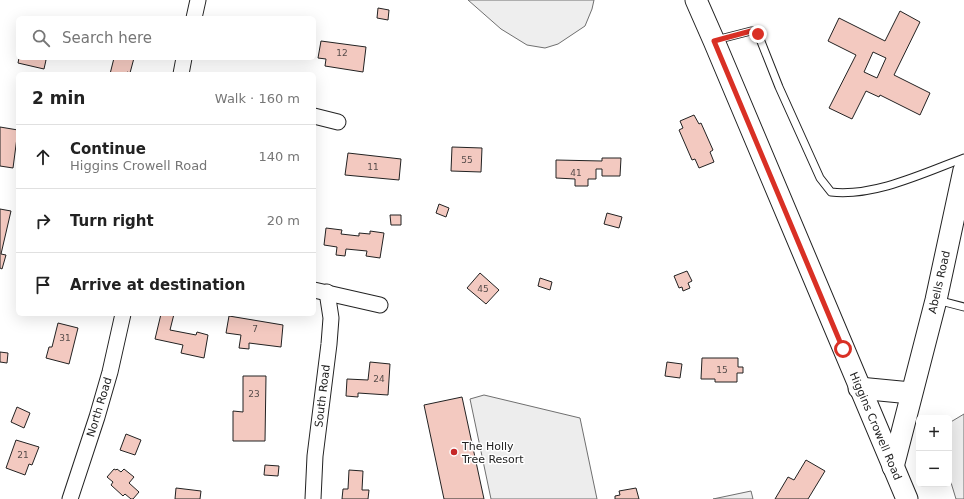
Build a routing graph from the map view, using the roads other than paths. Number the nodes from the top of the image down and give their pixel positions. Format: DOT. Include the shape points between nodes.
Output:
graph roads {
  1 [pos="198,0"];
  2 [pos="696,0"];
  3 [pos="194,16"];
  4 [pos="714,41"];
  5 [pos="184,60"];
  6 [pos="181,72"];
  7 [pos="316,116"];
  8 [pos="338,122"];
  9 [pos="964,158"];
  10 [pos="964,170"];
  11 [pos="320,291"];
  12 [pos="936,300"];
  13 [pos="380,305"];
  14 [pos="964,306"];
  15 [pos="123,316"];
  16 [pos="859,388"];
  17 [pos="911,393"];
  18 [pos="893,467"];
  19 [pos="70,499"];
  20 [pos="313,499"];
  21 [pos="907,499"];
  1 -- 3 [label="street"];
  2 -- 4 [label="main road, Higgins Crowell Road"];
  4 -- 9 [label="lane" via="751,31 758,34 820,178 832,192 870,189 898,182"];
  4 -- 16 [label="main road, Higgins Crowell Road"];
  5 -- 6 [label="street"];
  7 -- 8 [label="street"];
  10 -- 12 [label="main road, Abells Road"];
  11 -- 13 [label="street"];
  11 -- 20 [label="street, South Road" via="331,318 314,456"];
  12 -- 14 [label="lane"];
  12 -- 17 [label="main road, Abells Road"];
  15 -- 19 [label="street, North Road" via="97,418"];
  16 -- 17 [label="main road"];
  16 -- 18 [label="main road, Higgins Crowell Road"];
  17 -- 18 [label="main road, Abells Road"];
  18 -- 21 [label="main road, Higgins Crowell Road"];
}
